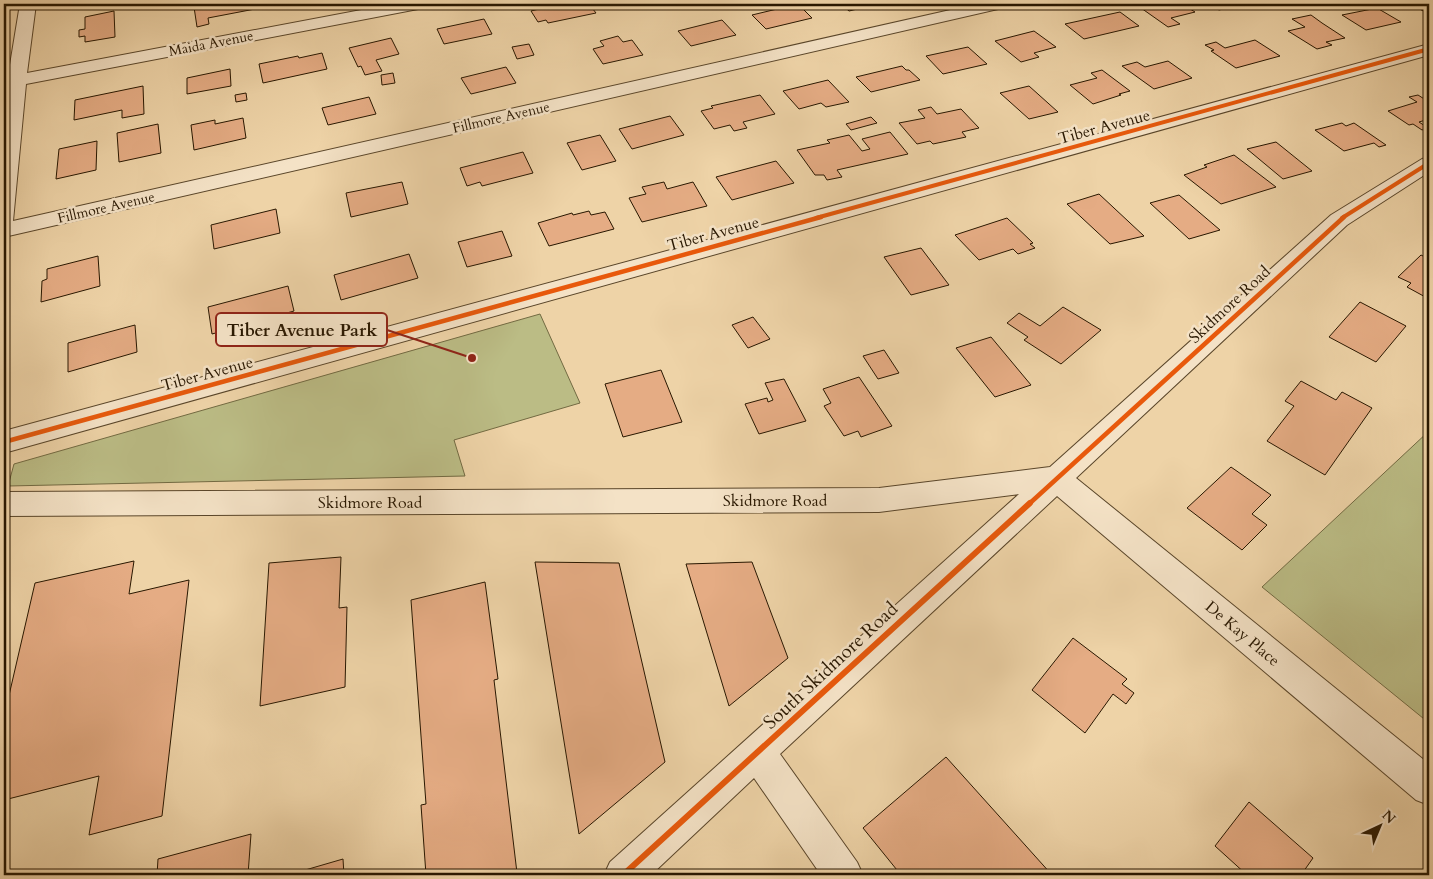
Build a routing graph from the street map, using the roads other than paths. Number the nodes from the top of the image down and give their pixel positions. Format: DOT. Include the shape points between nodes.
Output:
graph roads {
  1 [pos="28,4"];
  2 [pos="418,4"];
  3 [pos="998,4"];
  4 [pos="1429,49"];
  5 [pos="10,81"];
  6 [pos="1429,163"];
  7 [pos="4,218"];
  8 [pos="4,230"];
  9 [pos="4,442"];
  10 [pos="1056,478"];
  11 [pos="4,504"];
  12 [pos="757,752"];
  13 [pos="1429,787"];
  14 [pos="623,875"];
  15 [pos="844,875"];
  1 -- 5 [label="street"];
  2 -- 5 [label="street, Maida Avenue"];
  3 -- 8 [label="street, Fillmore Avenue"];
  4 -- 9 [label="street, Tiber Avenue"];
  5 -- 7 [label="street"];
  6 -- 10 [label="street, Skidmore Road" via="1339,220"];
  10 -- 11 [label="street, Skidmore Road" via="879,500"];
  10 -- 12 [label="street, South Skidmore Road"];
  10 -- 13 [label="street, De Kay Place"];
  12 -- 14 [label="street, South Skidmore Road"];
  12 -- 15 [label="street"];
}
